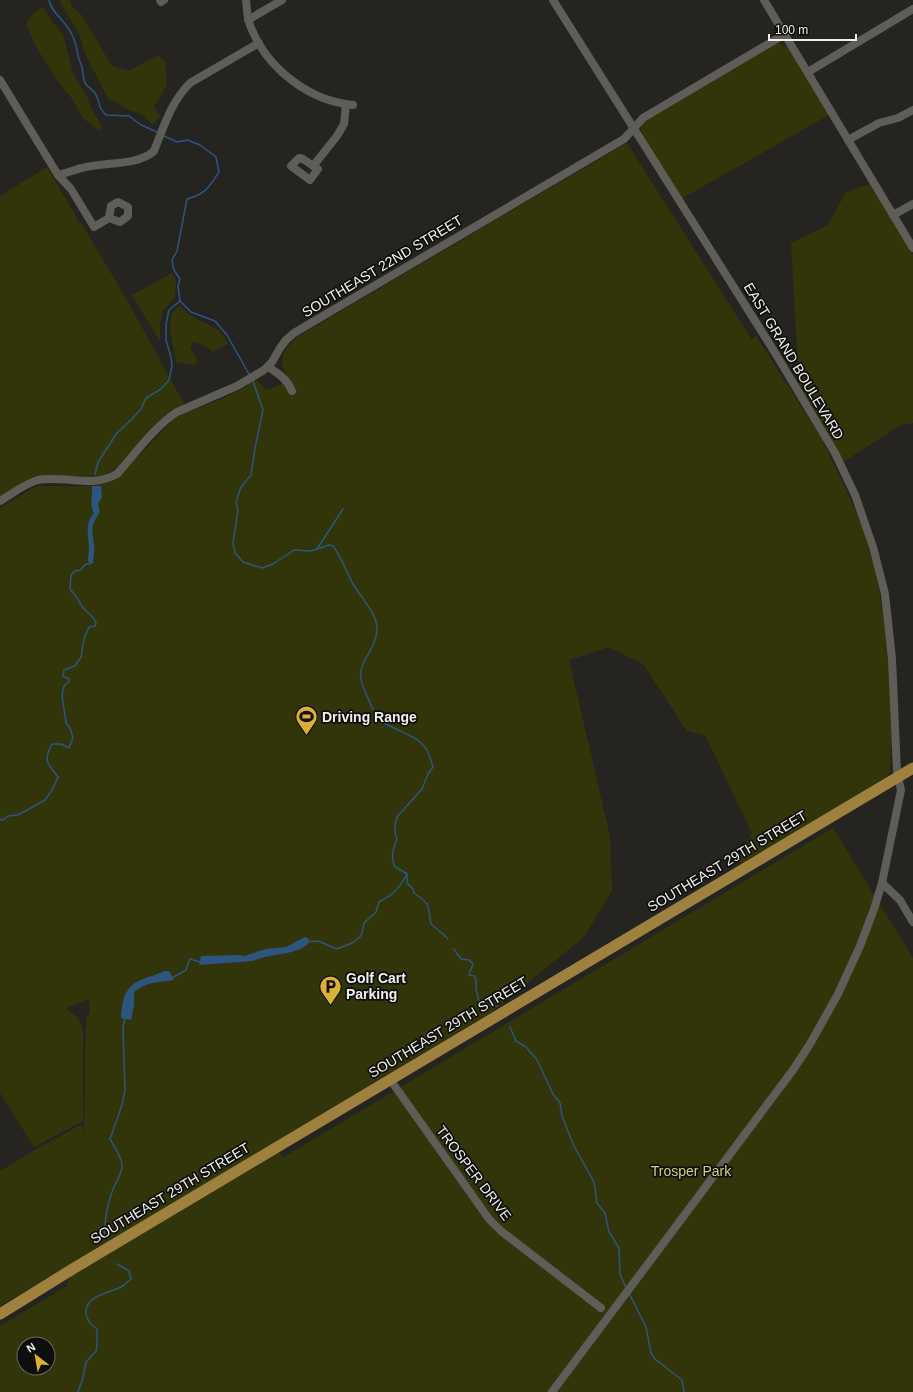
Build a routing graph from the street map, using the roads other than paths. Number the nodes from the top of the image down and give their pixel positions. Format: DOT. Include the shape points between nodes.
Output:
graph roads {
  1 [pos="160,0"];
  2 [pos="164,0"];
  3 [pos="246,0"];
  4 [pos="282,0"];
  5 [pos="553,0"];
  6 [pos="764,0"];
  7 [pos="913,9"];
  8 [pos="248,20"];
  9 [pos="785,34"];
  10 [pos="259,43"];
  11 [pos="808,72"];
  12 [pos="0,80"];
  13 [pos="913,110"];
  14 [pos="634,129"];
  15 [pos="848,140"];
  16 [pos="313,166"];
  17 [pos="58,175"];
  18 [pos="913,204"];
  19 [pos="893,215"];
  20 [pos="109,218"];
  21 [pos="913,248"];
  22 [pos="268,367"];
  23 [pos="292,391"];
  24 [pos="0,501"];
  25 [pos="913,768"];
  26 [pos="913,775"];
  27 [pos="899,780"];
  28 [pos="882,883"];
  29 [pos="913,922"];
  30 [pos="393,1082"];
  31 [pos="601,1308"];
  32 [pos="0,1315"];
  33 [pos="552,1392"];
  1 -- 2 [label="street"];
  3 -- 8 [label="street"];
  4 -- 8 [label="street"];
  5 -- 14 [label="street, EAST GRAND BOULEVARD"];
  6 -- 9 [label="street"];
  7 -- 11 [label="street"];
  8 -- 10 [label="street"];
  9 -- 11 [label="street"];
  9 -- 14 [label="street, SOUTHEAST 22ND STREET" via="643,118"];
  10 -- 16 [label="street" via="272,61 296,83 320,97 350,104 337,136"];
  10 -- 17 [label="street" via="190,83 169,111 154,151 149,155 82,167"];
  11 -- 15 [label="street"];
  12 -- 17 [label="street"];
  13 -- 15 [label="street" via="904,116 879,123"];
  14 -- 22 [label="street, SOUTHEAST 22ND STREET" via="624,139 294,333 286,340"];
  14 -- 27 [label="street, EAST GRAND BOULEVARD" via="774,351 835,453 855,495 873,547 885,594 892,660"];
  15 -- 19 [label="street"];
  17 -- 20 [label="street" via="71,189 94,227"];
  18 -- 19 [label="street"];
  19 -- 21 [label="street"];
  22 -- 23 [label="street" via="281,375"];
  22 -- 24 [label="street, SOUTHEAST 22ND STREET" via="227,391 177,412 159,426 117,474 108,479 39,480"];
  25 -- 27 [label="main road, SOUTHEAST 29TH STREET"];
  26 -- 27 [label="main road, SOUTHEAST 29TH STREET"];
  27 -- 28 [label="street, EAST GRAND BOULEVARD" via="901,790"];
  27 -- 30 [label="main road, SOUTHEAST 29TH STREET"];
  28 -- 29 [label="street" via="900,900"];
  28 -- 33 [label="street, EAST GRAND BOULEVARD" via="854,962 810,1044"];
  30 -- 31 [label="street, TROSPER DRIVE" via="489,1220"];
  30 -- 32 [label="main road, SOUTHEAST 29TH STREET" via="75,1276"];
}
